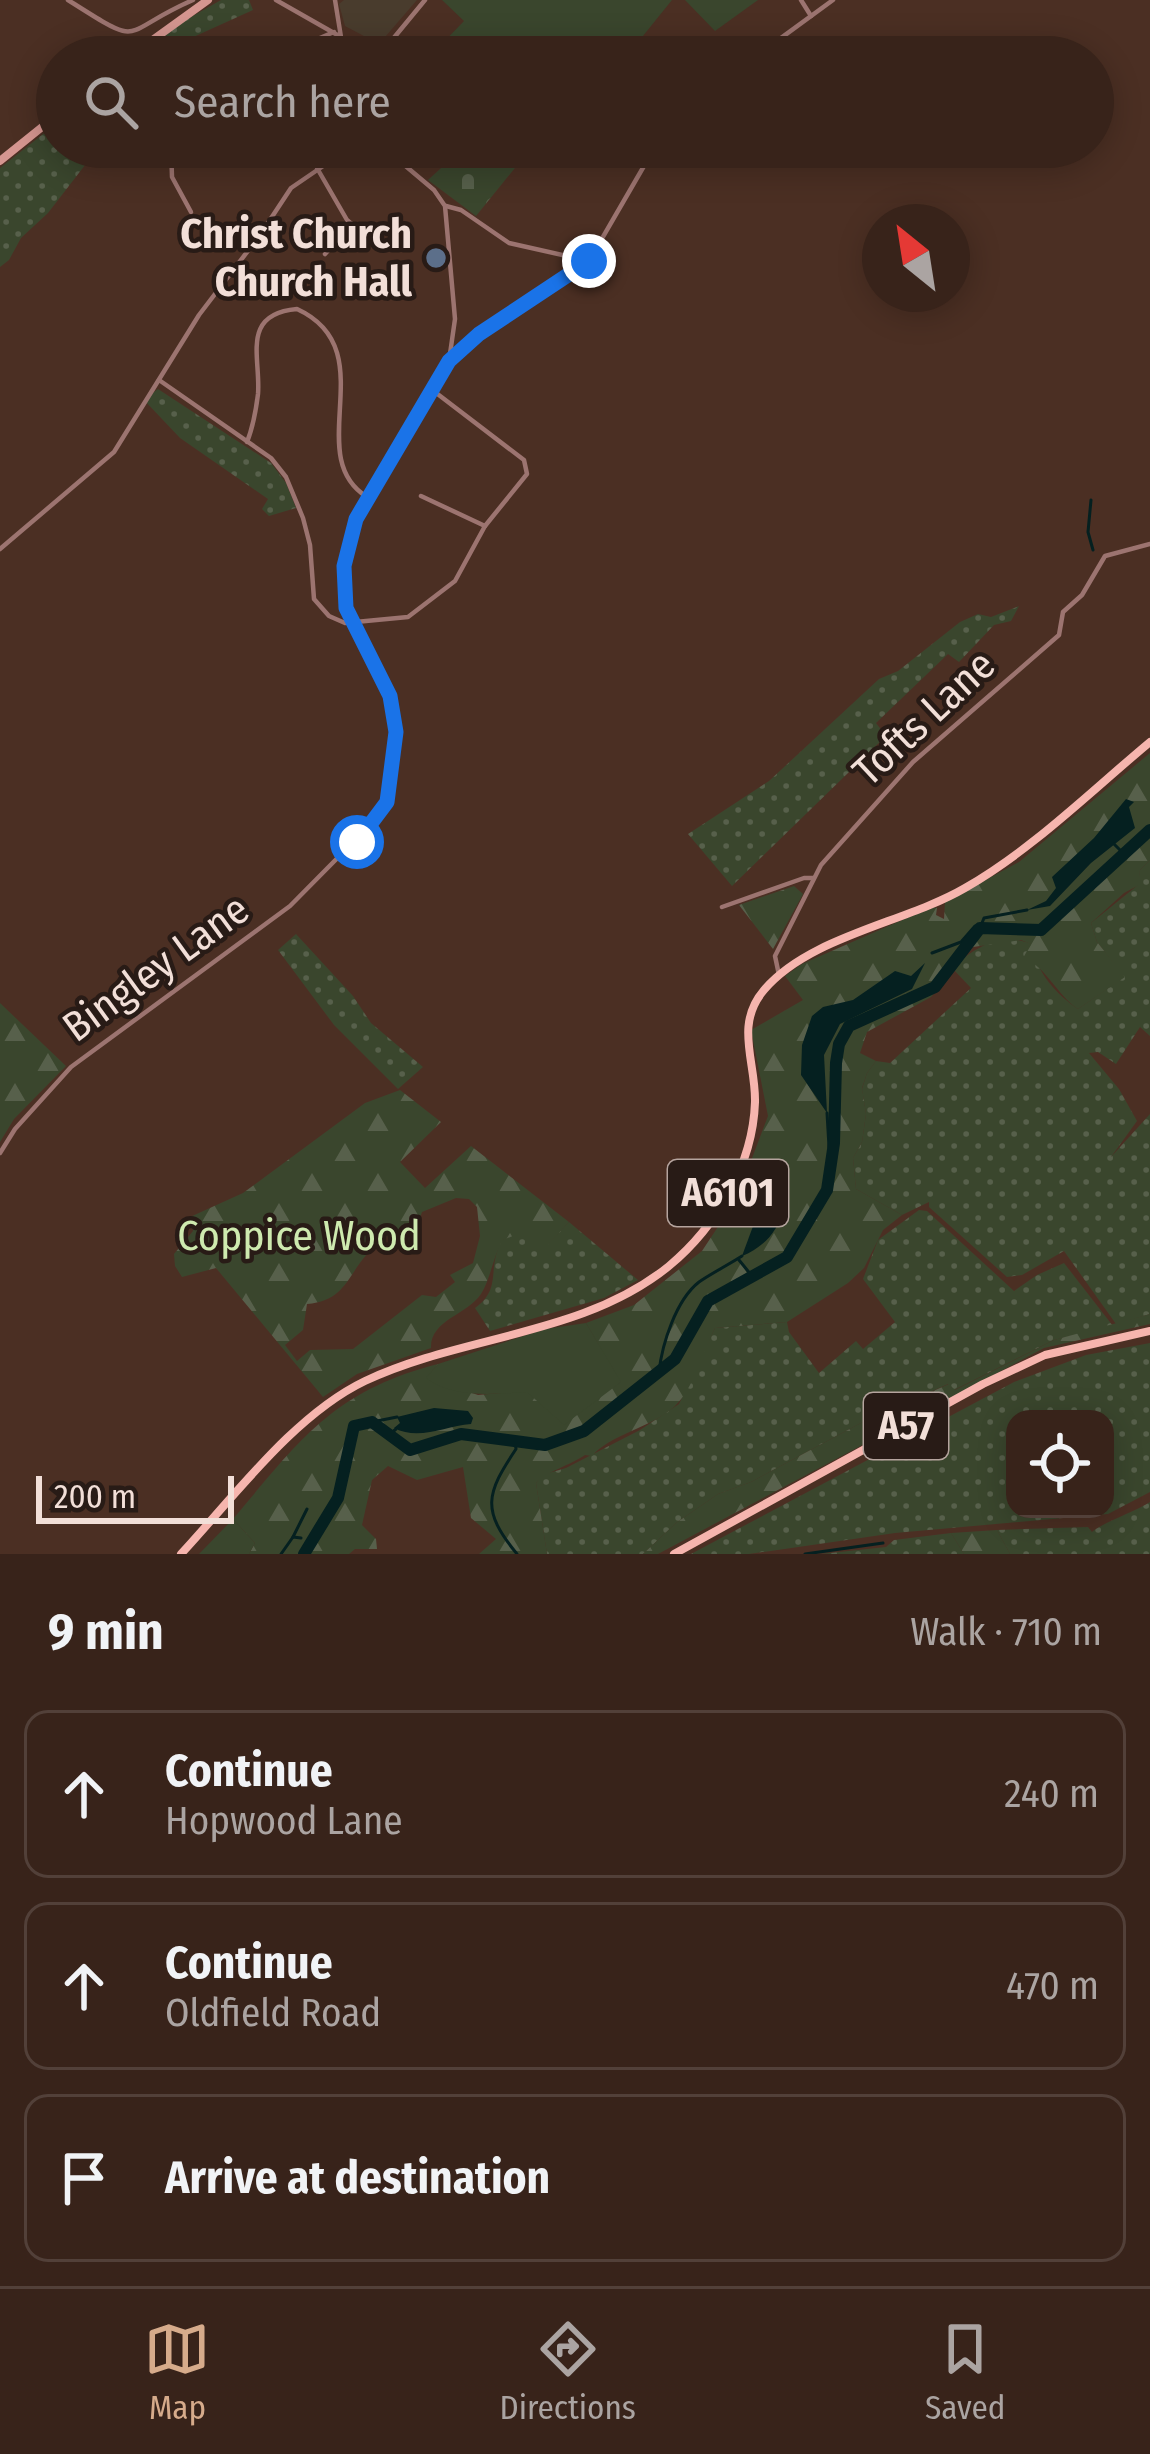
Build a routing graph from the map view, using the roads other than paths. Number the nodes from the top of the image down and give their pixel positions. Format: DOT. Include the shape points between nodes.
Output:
graph roads {
  1 [pos="68,0"];
  2 [pos="193,0"];
  3 [pos="208,0"];
  4 [pos="277,0"];
  5 [pos="335,0"];
  6 [pos="425,0"];
  7 [pos="801,0"];
  8 [pos="833,0"];
  9 [pos="811,16"];
  10 [pos="338,34"];
  11 [pos="159,36"];
  12 [pos="332,36"];
  13 [pos="395,36"];
  14 [pos="783,36"];
  15 [pos="36,132"];
  16 [pos="0,161"];
  17 [pos="172,168"];
  18 [pos="317,168"];
  19 [pos="408,168"];
  20 [pos="643,168"];
  21 [pos="445,206"];
  22 [pos="190,212"];
  23 [pos="352,224"];
  24 [pos="362,233"];
  25 [pos="325,254"];
  26 [pos="589,261"];
  27 [pos="449,361"];
  28 [pos="159,380"];
  29 [pos="431,389"];
  30 [pos="247,442"];
  31 [pos="422,496"];
  32 [pos="367,497"];
  33 [pos="485,526"];
  34 [pos="1150,544"];
  35 [pos="0,549"];
  36 [pos="351,623"];
  37 [pos="1150,742"];
  38 [pos="814,878"];
  39 [pos="722,907"];
  40 [pos="779,975"];
  41 [pos="0,1153"];
  42 [pos="1150,1331"];
  43 [pos="181,1554"];
  44 [pos="674,1554"];
  1 -- 2 [label="street" via="124,33"];
  3 -- 11 [label="main road"];
  4 -- 10 [label="street"];
  5 -- 10 [label="street"];
  6 -- 13 [label="street"];
  7 -- 9 [label="street"];
  8 -- 9 [label="street"];
  9 -- 14 [label="street"];
  10 -- 12 [label="street"];
  15 -- 16 [label="main road"];
  17 -- 22 [label="street"];
  18 -- 23 [label="street"];
  18 -- 28 [label="street" via="291,188"];
  19 -- 21 [label="street"];
  20 -- 26 [label="street"];
  21 -- 26 [label="street" via="509,243"];
  21 -- 27 [label="street" via="455,319"];
  23 -- 24 [label="street"];
  23 -- 25 [label="street"];
  26 -- 27 [label="street"];
  27 -- 29 [label="street"];
  28 -- 30 [label="street"];
  28 -- 35 [label="street" via="114,452"];
  29 -- 32 [label="street"];
  29 -- 33 [label="street" via="527,465 524,481"];
  30 -- 32 [label="street" via="260,329 278,313 302,311 339,354 340,458 352,486"];
  30 -- 36 [label="street" via="278,465 296,499 314,599 335,620"];
  31 -- 33 [label="street"];
  32 -- 36 [label="street" via="344,566"];
  33 -- 36 [label="street" via="460,576 413,614"];
  34 -- 38 [label="street, Tofts Lane" via="1105,556 1063,612 1059,635 913,762"];
  36 -- 41 [label="street, Bingley Lane" via="390,696 396,732 387,802 290,906 71,1067"];
  37 -- 40 [label="main road, A6101" via="988,874"];
  38 -- 39 [label="street"];
  38 -- 40 [label="street, Tofts Lane" via="776,956"];
  40 -- 43 [label="main road, A6101" via="748,1018 754,1106 740,1171 677,1259 612,1303 349,1390 306,1422"];
  42 -- 44 [label="main road, A57" via="1045,1355 983,1384"];
}
